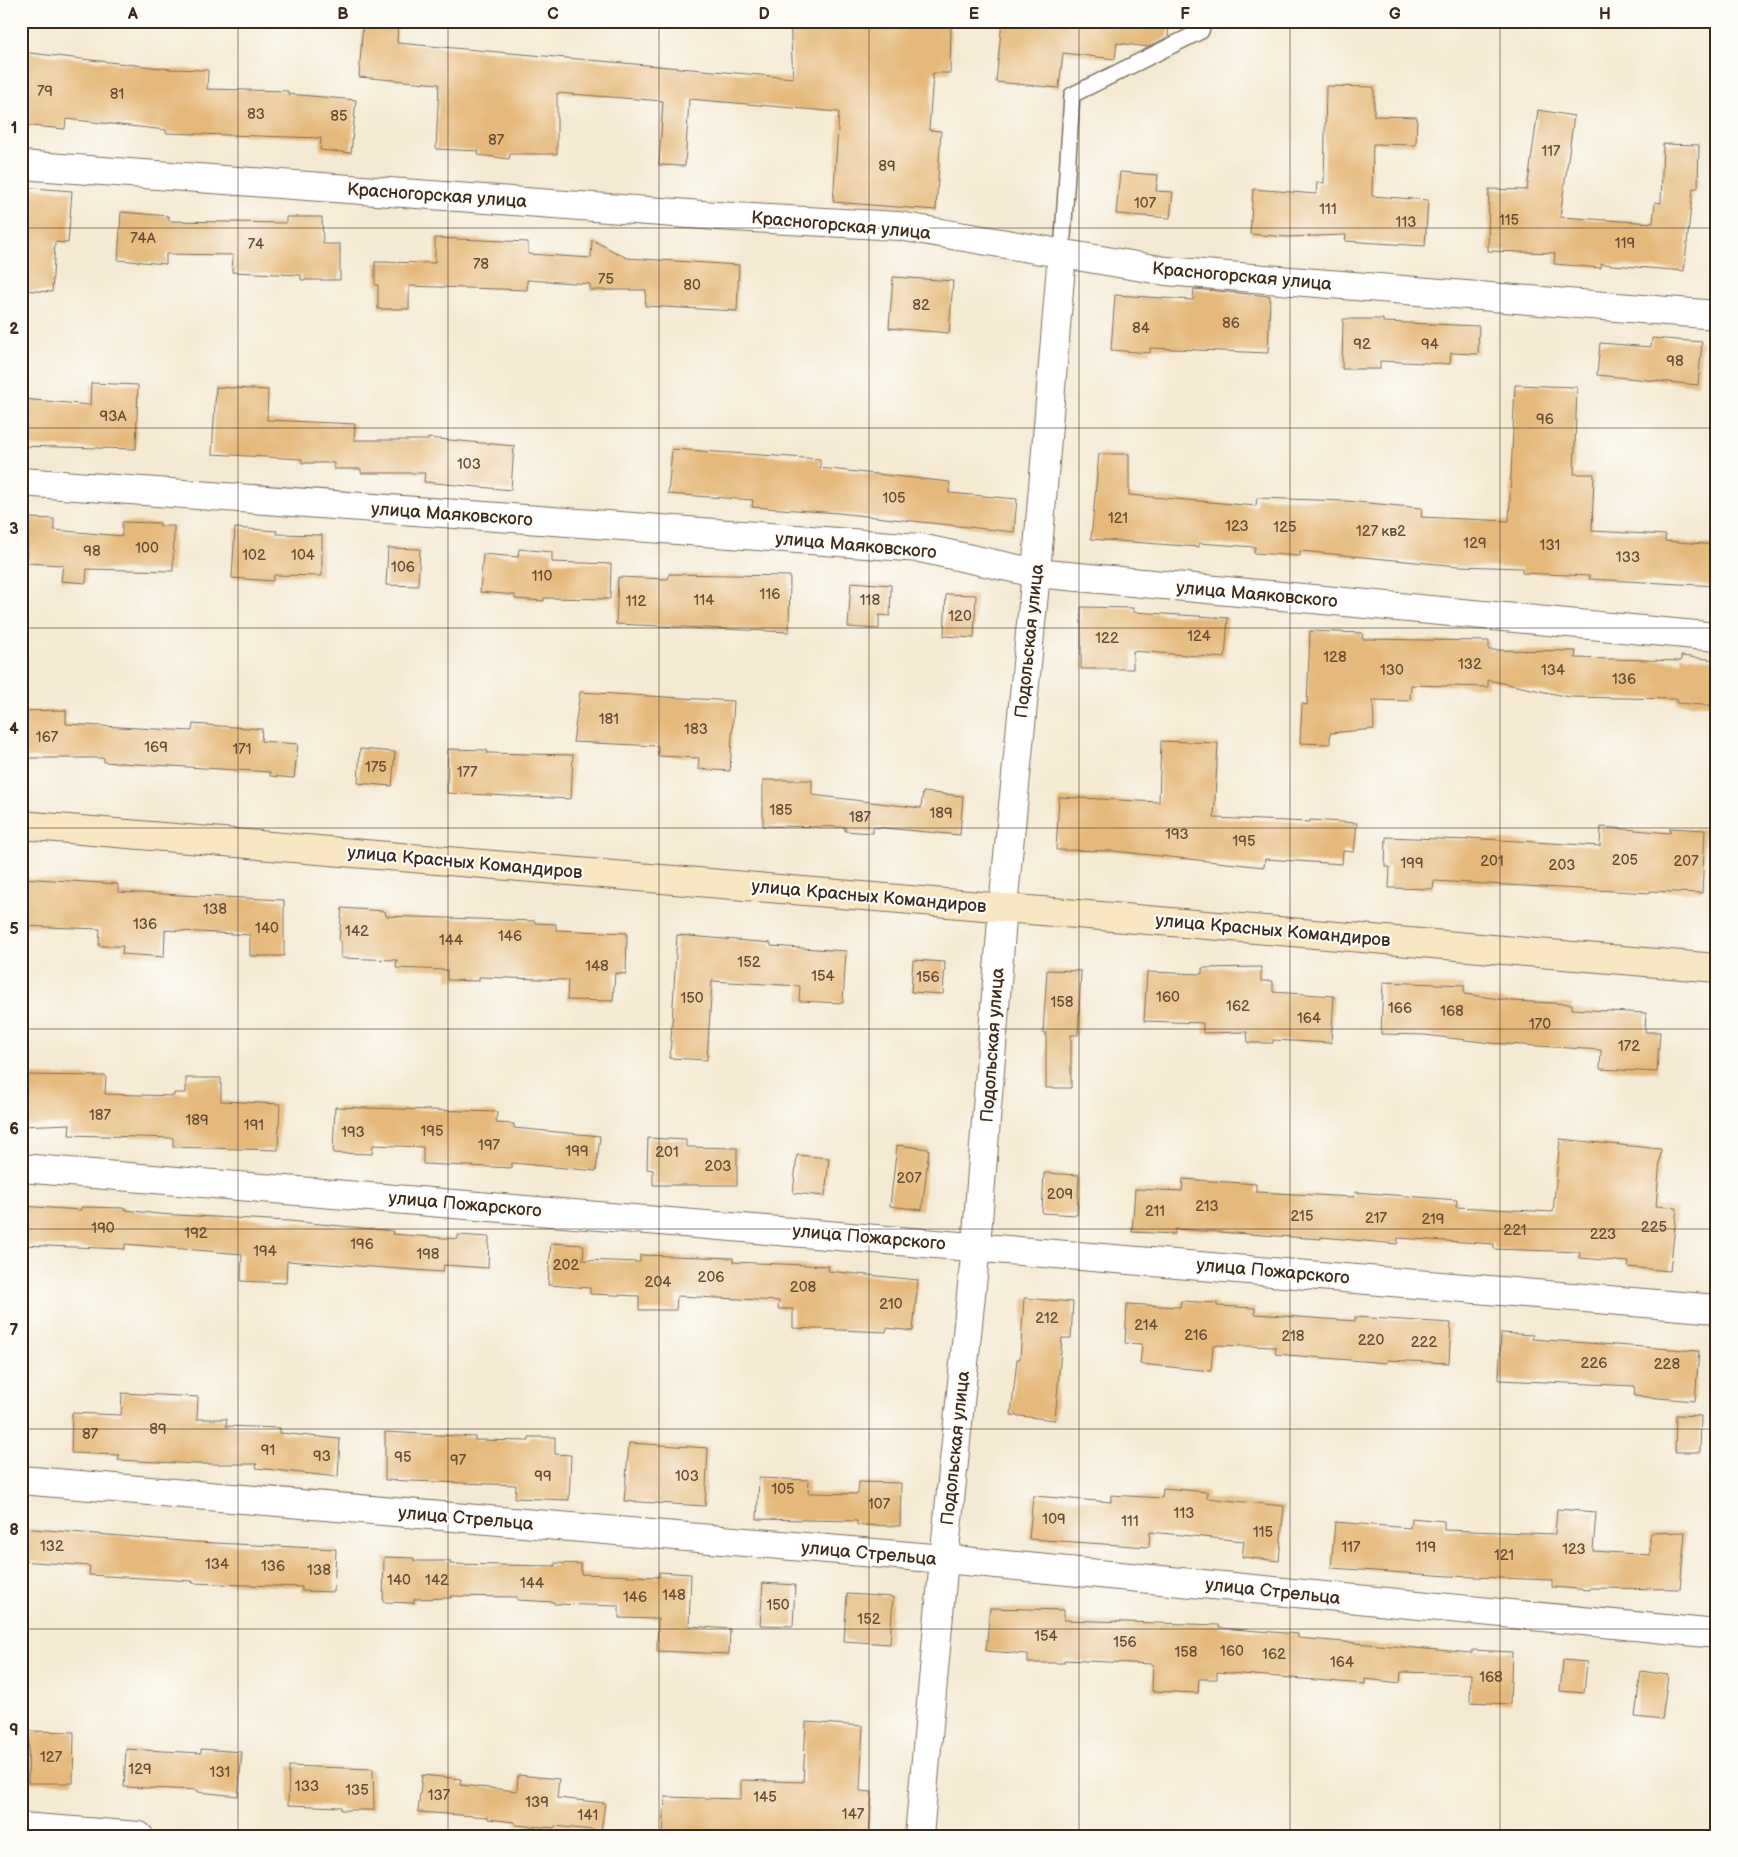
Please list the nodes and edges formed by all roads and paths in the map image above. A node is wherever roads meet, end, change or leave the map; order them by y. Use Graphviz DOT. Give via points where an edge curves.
graph roads {
  1 [pos="1204,21"];
  2 [pos="21,165"];
  3 [pos="1062,253"];
  4 [pos="1717,316"];
  5 [pos="21,482"];
  6 [pos="1036,573"];
  7 [pos="1717,637"];
  8 [pos="21,825"];
  9 [pos="1003,907"];
  10 [pos="1717,968"];
  11 [pos="21,1168"];
  12 [pos="976,1246"];
  13 [pos="1717,1310"];
  14 [pos="21,1480"];
  15 [pos="944,1559"];
  16 [pos="1717,1634"];
  17 [pos="21,1827"];
  18 [pos="139,1836"];
  19 [pos="919,1836"];
  1 -- 3 [label="lane" via="1201,31 1072,95"];
  2 -- 3 [label="street, Красногорская улица" via="899,226"];
  3 -- 4 [label="street, Красногорская улица" via="1166,271"];
  3 -- 6 [label="street, Подольская улица"];
  5 -- 6 [label="street, улица Маяковского" via="920,548"];
  6 -- 7 [label="street, улица Маяковского"];
  6 -- 9 [label="street, Подольская улица"];
  8 -- 9 [label="street, улица Красных Командиров"];
  9 -- 10 [label="street, улица Красных Командиров"];
  9 -- 12 [label="street, Подольская улица"];
  11 -- 12 [label="street, улица Пожарского"];
  12 -- 13 [label="street, улица Пожарского"];
  12 -- 15 [label="street, Подольская улица"];
  14 -- 15 [label="street, улица Стрельца"];
  15 -- 16 [label="street, улица Стрельца"];
  15 -- 19 [label="street, Подольская улица"];
  17 -- 18 [label="street"];
}
